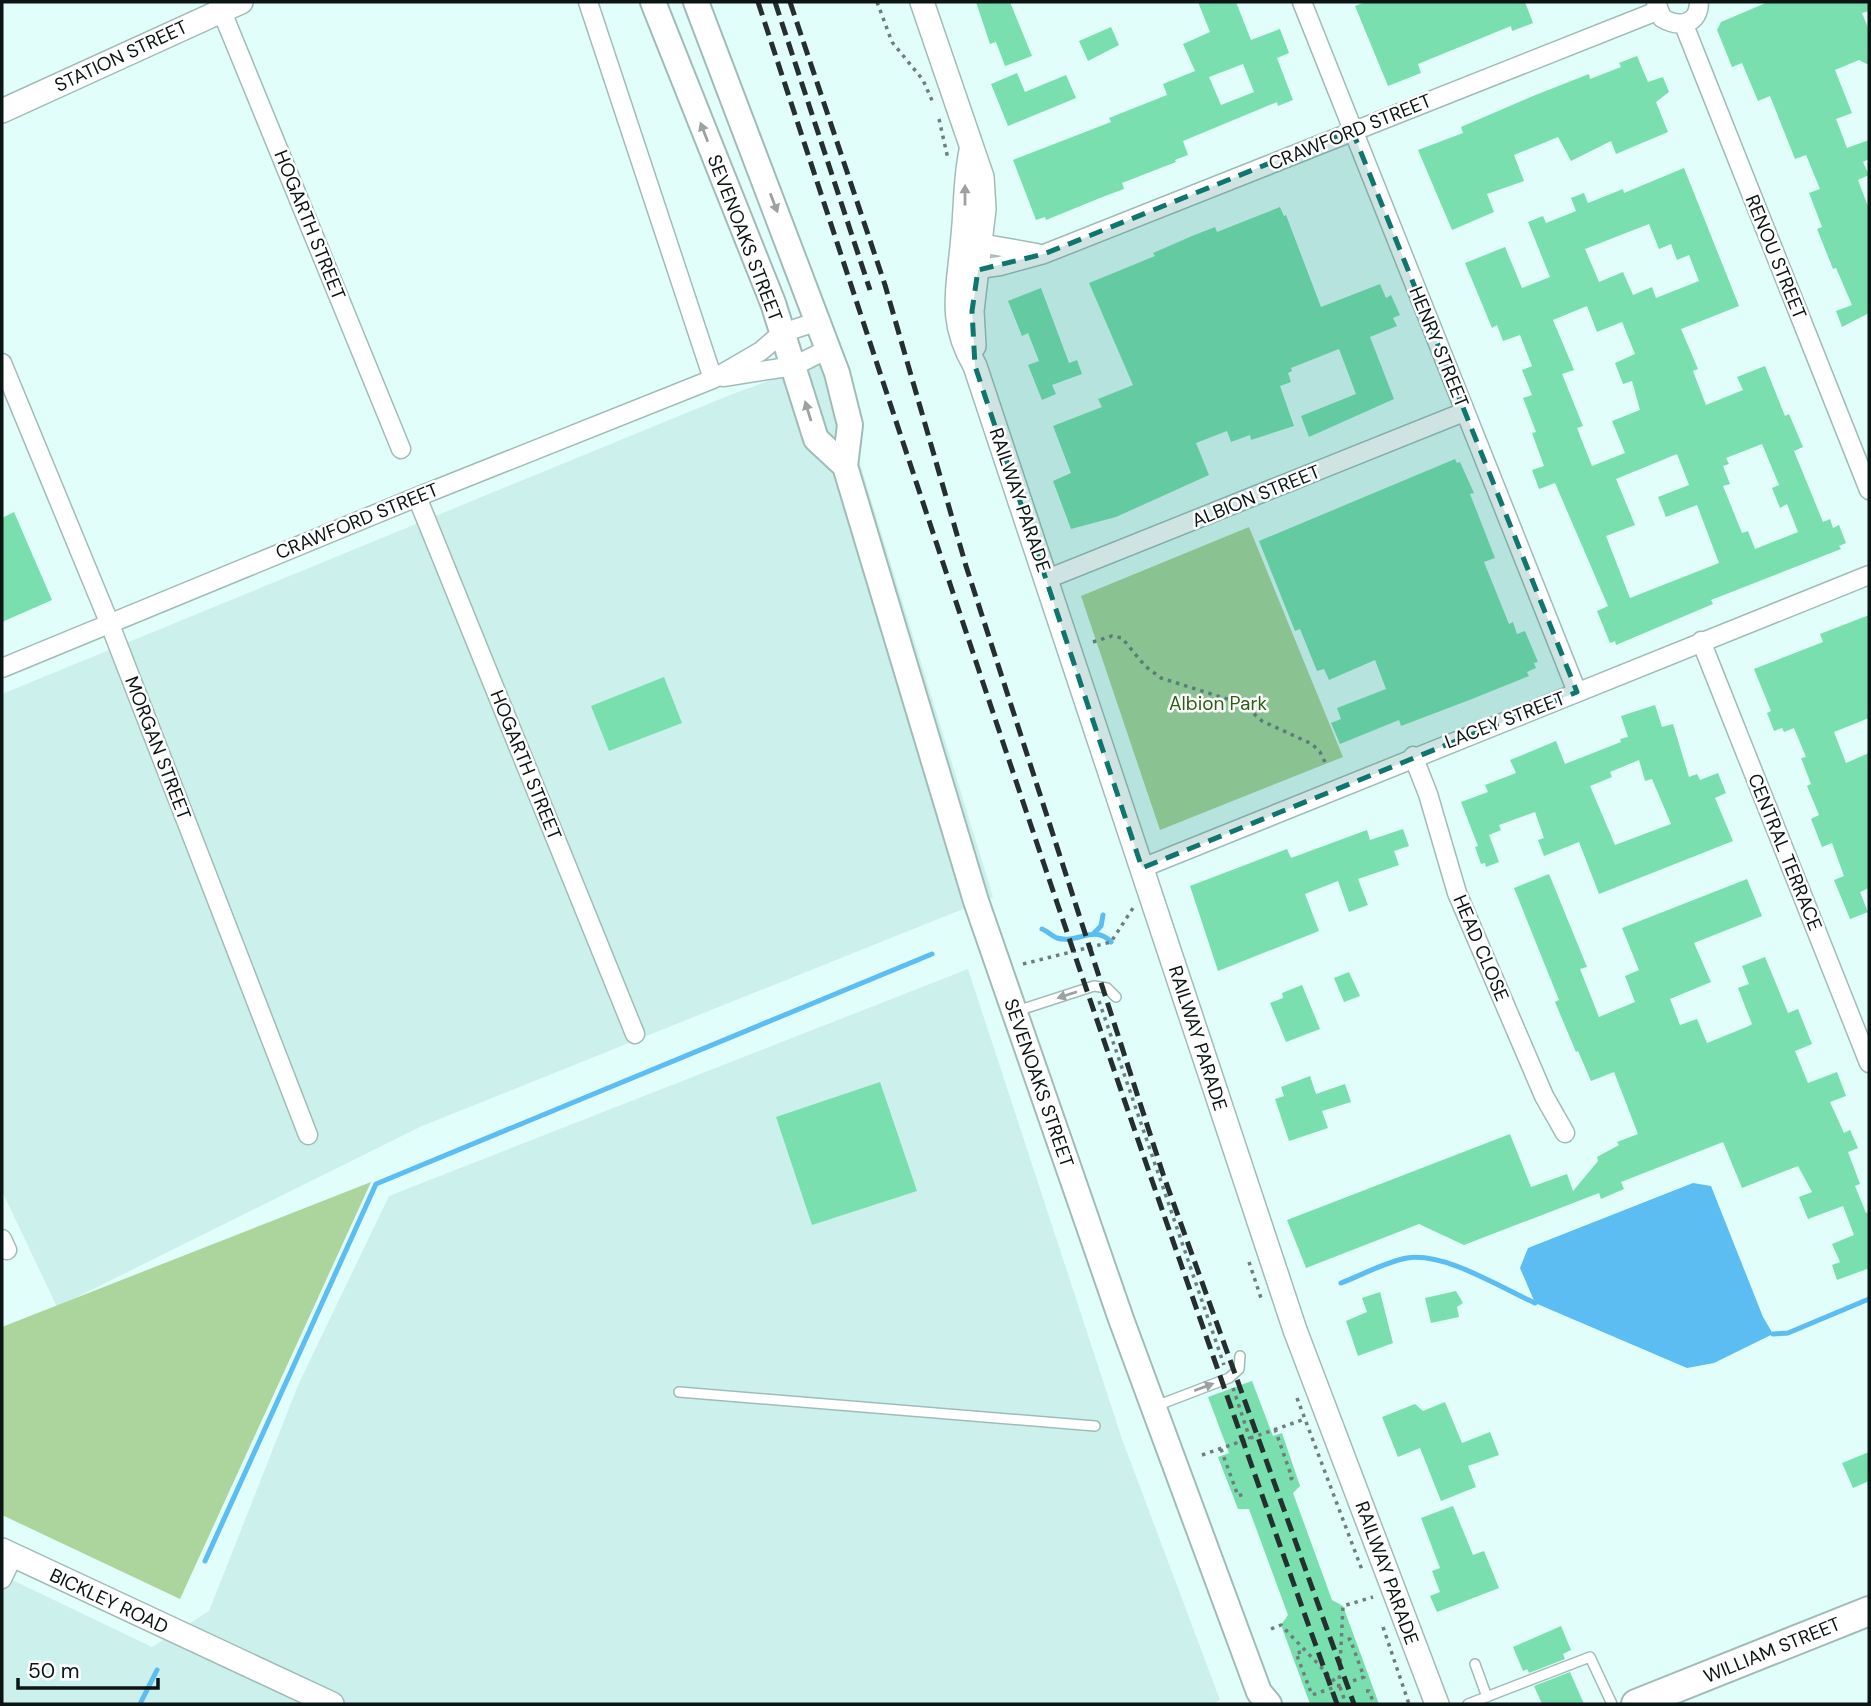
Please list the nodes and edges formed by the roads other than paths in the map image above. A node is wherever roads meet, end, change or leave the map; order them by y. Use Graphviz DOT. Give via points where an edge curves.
graph roads {
  1 [pos="588,2"];
  2 [pos="653,2"];
  3 [pos="696,2"];
  4 [pos="922,2"];
  5 [pos="1302,2"];
  6 [pos="1699,2"];
  7 [pos="227,5"];
  8 [pos="1657,7"];
  9 [pos="1684,25"];
  10 [pos="2,111"];
  11 [pos="1352,130"];
  12 [pos="973,241"];
  13 [pos="1044,254"];
  14 [pos="968,271"];
  15 [pos="819,321"];
  16 [pos="782,333"];
  17 [pos="828,349"];
  18 [pos="2,363"];
  19 [pos="794,366"];
  20 [pos="713,379"];
  21 [pos="1464,412"];
  22 [pos="401,449"];
  23 [pos="845,466"];
  24 [pos="1869,490"];
  25 [pos="416,496"];
  26 [pos="1869,575"];
  27 [pos="1047,579"];
  28 [pos="109,622"];
  29 [pos="1701,641"];
  30 [pos="2,668"];
  31 [pos="1577,692"];
  32 [pos="1413,756"];
  33 [pos="1142,867"];
  34 [pos="1116,997"];
  35 [pos="1016,1012"];
  36 [pos="635,1034"];
  37 [pos="1869,1063"];
  38 [pos="1565,1133"];
  39 [pos="309,1135"];
  40 [pos="1240,1356"];
  41 [pos="679,1392"];
  42 [pos="1154,1406"];
  43 [pos="1095,1426"];
  44 [pos="7,1553"];
  45 [pos="2,1579"];
  46 [pos="1869,1611"];
  47 [pos="1869,1629"];
  48 [pos="1475,1664"];
  49 [pos="1487,1697"];
  50 [pos="1262,1700"];
  51 [pos="332,1704"];
  52 [pos="1437,1704"];
  53 [pos="1468,1704"];
  54 [pos="1612,1704"];
  55 [pos="1636,1704"];
  56 [pos="1681,1704"];
  1 -- 20 [label="street"];
  16 -- 2 [label="main road, SEVENOAKS STREET, one-way"];
  3 -- 15 [label="main road, SEVENOAKS STREET, one-way"];
  4 -- 12 [label="street, RAILWAY PARADE" via="982,177"];
  5 -- 11 [label="street, HENRY STREET"];
  6 -- 9 [label="street" via="1693,20"];
  7 -- 10 [label="street, STATION STREET"];
  7 -- 22 [label="street, HOGARTH STREET"];
  8 -- 9 [label="street" via="1673,25"];
  8 -- 11 [label="street, CRAWFORD STREET"];
  9 -- 24 [label="street, RENOU STREET"];
  11 -- 13 [label="street, CRAWFORD STREET"];
  11 -- 21 [label="street, HENRY STREET"];
  12 -- 13 [label="street"];
  12 -- 14 [label="street, RAILWAY PARADE"];
  13 -- 14 [label="street, CRAWFORD STREET"];
  14 -- 27 [label="street, RAILWAY PARADE" via="975,366"];
  15 -- 16 [label="street, CRAWFORD STREET"];
  15 -- 17 [label="main road, SEVENOAKS STREET"];
  16 -- 19 [label="main road, SEVENOAKS STREET"];
  16 -- 20 [label="street, CRAWFORD STREET"];
  17 -- 19 [label="street, CRAWFORD STREET"];
  17 -- 23 [label="main road, SEVENOAKS STREET" via="850,425"];
  18 -- 28 [label="street, MORGAN STREET"];
  19 -- 20 [label="street, CRAWFORD STREET"];
  23 -- 19 [label="main road, SEVENOAKS STREET, one-way" via="816,439"];
  20 -- 25 [label="street, CRAWFORD STREET"];
  21 -- 27 [label="street, ALBION STREET"];
  21 -- 31 [label="street, HENRY STREET"];
  23 -- 35 [label="main road, SEVENOAKS STREET" via="976,901"];
  25 -- 28 [label="street, CRAWFORD STREET"];
  25 -- 36 [label="street, HOGARTH STREET"];
  26 -- 29 [label="street, LACEY STREET"];
  27 -- 33 [label="street, RAILWAY PARADE"];
  28 -- 30 [label="street, CRAWFORD STREET"];
  28 -- 39 [label="street, MORGAN STREET"];
  29 -- 31 [label="street, LACEY STREET"];
  29 -- 37 [label="street, CENTRAL TERRACE"];
  31 -- 32 [label="street, LACEY STREET"];
  32 -- 33 [label="street, LACEY STREET"];
  32 -- 38 [label="street, HEAD CLOSE" via="1457,893 1544,1096"];
  33 -- 52 [label="street, RAILWAY PARADE" via="1295,1330"];
  34 -- 35 [label="lane, one-way" via="1107,988 1094,986"];
  35 -- 42 [label="main road, SEVENOAKS STREET"];
  42 -- 40 [label="lane, one-way" via="1229,1378 1239,1369"];
  41 -- 43 [label="lane"];
  42 -- 50 [label="main road, SEVENOAKS STREET"];
  44 -- 45 [label="street"];
  44 -- 51 [label="street, BICKLEY ROAD"];
  46 -- 55 [label="main road, WILLIAM STREET"];
  47 -- 56 [label="main road, WILLIAM STREET"];
  48 -- 49 [label="lane"];
  49 -- 53 [label="lane"];
  49 -- 54 [label="lane" via="1590,1657"];
}
